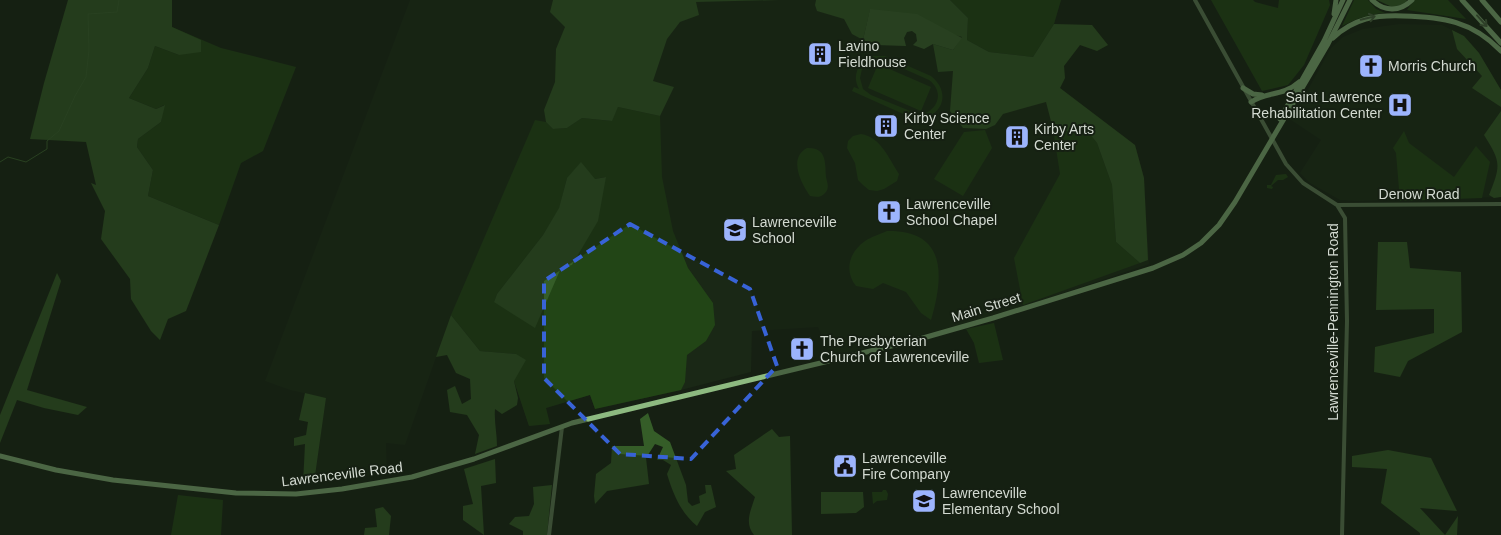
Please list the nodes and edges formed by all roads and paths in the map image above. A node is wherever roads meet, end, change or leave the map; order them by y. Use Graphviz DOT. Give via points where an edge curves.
graph roads {
  1 [pos="1195,0"];
  2 [pos="1336,0"];
  3 [pos="1343,0"];
  4 [pos="1350,0"];
  5 [pos="1372,0"];
  6 [pos="1412,0"];
  7 [pos="1462,0"];
  8 [pos="1482,0"];
  9 [pos="1487,0"];
  10 [pos="1495,15"];
  11 [pos="1501,22"];
  12 [pos="1326,42"];
  13 [pos="1501,43"];
  14 [pos="1501,51"];
  15 [pos="1301,80"];
  16 [pos="1243,88"];
  17 [pos="1262,95"];
  18 [pos="1251,102"];
  19 [pos="1271,140"];
  20 [pos="1501,204"];
  21 [pos="1337,206"];
  22 [pos="562,427"];
  23 [pos="0,456"];
  24 [pos="549,535"];
  25 [pos="1342,535"];
  1 -- 16 [label="street, Lawrenceville-Pennington Road"];
  2 -- 12 [label="highway"];
  3 -- 12 [label="highway"];
  4 -- 12 [label="highway"];
  5 -- 6 [label="highway" via="1380,7 1395,9"];
  7 -- 13 [label="highway, one-way"];
  8 -- 10 [label="highway"];
  9 -- 10 [label="highway"];
  10 -- 11 [label="highway"];
  12 -- 14 [label="highway, one-way" via="1345,27 1367,17 1429,16 1469,27"];
  12 -- 15 [label="highway"];
  12 -- 19 [label="highway"];
  15 -- 17 [label="highway" via="1281,93"];
  15 -- 19 [label="highway"];
  16 -- 17 [label="highway"];
  16 -- 18 [label="street, Lawrenceville-Pennington Road"];
  17 -- 18 [label="highway"];
  18 -- 19 [label="street, Lawrenceville-Pennington Road"];
  19 -- 21 [label="street, Lawrenceville-Pennington Road" via="1295,176"];
  19 -- 22 [label="highway, Main Street" via="1220,225 1196,247 1165,263 916,340"];
  20 -- 21 [label="street, Denow Road"];
  21 -- 25 [label="street, Lawrenceville-Pennington Road" via="1345,223 1347,321"];
  22 -- 23 [label="highway, Lawrenceville Road" via="424,474 296,494 236,494 113,480"];
  22 -- 24 [label="street"];
}
